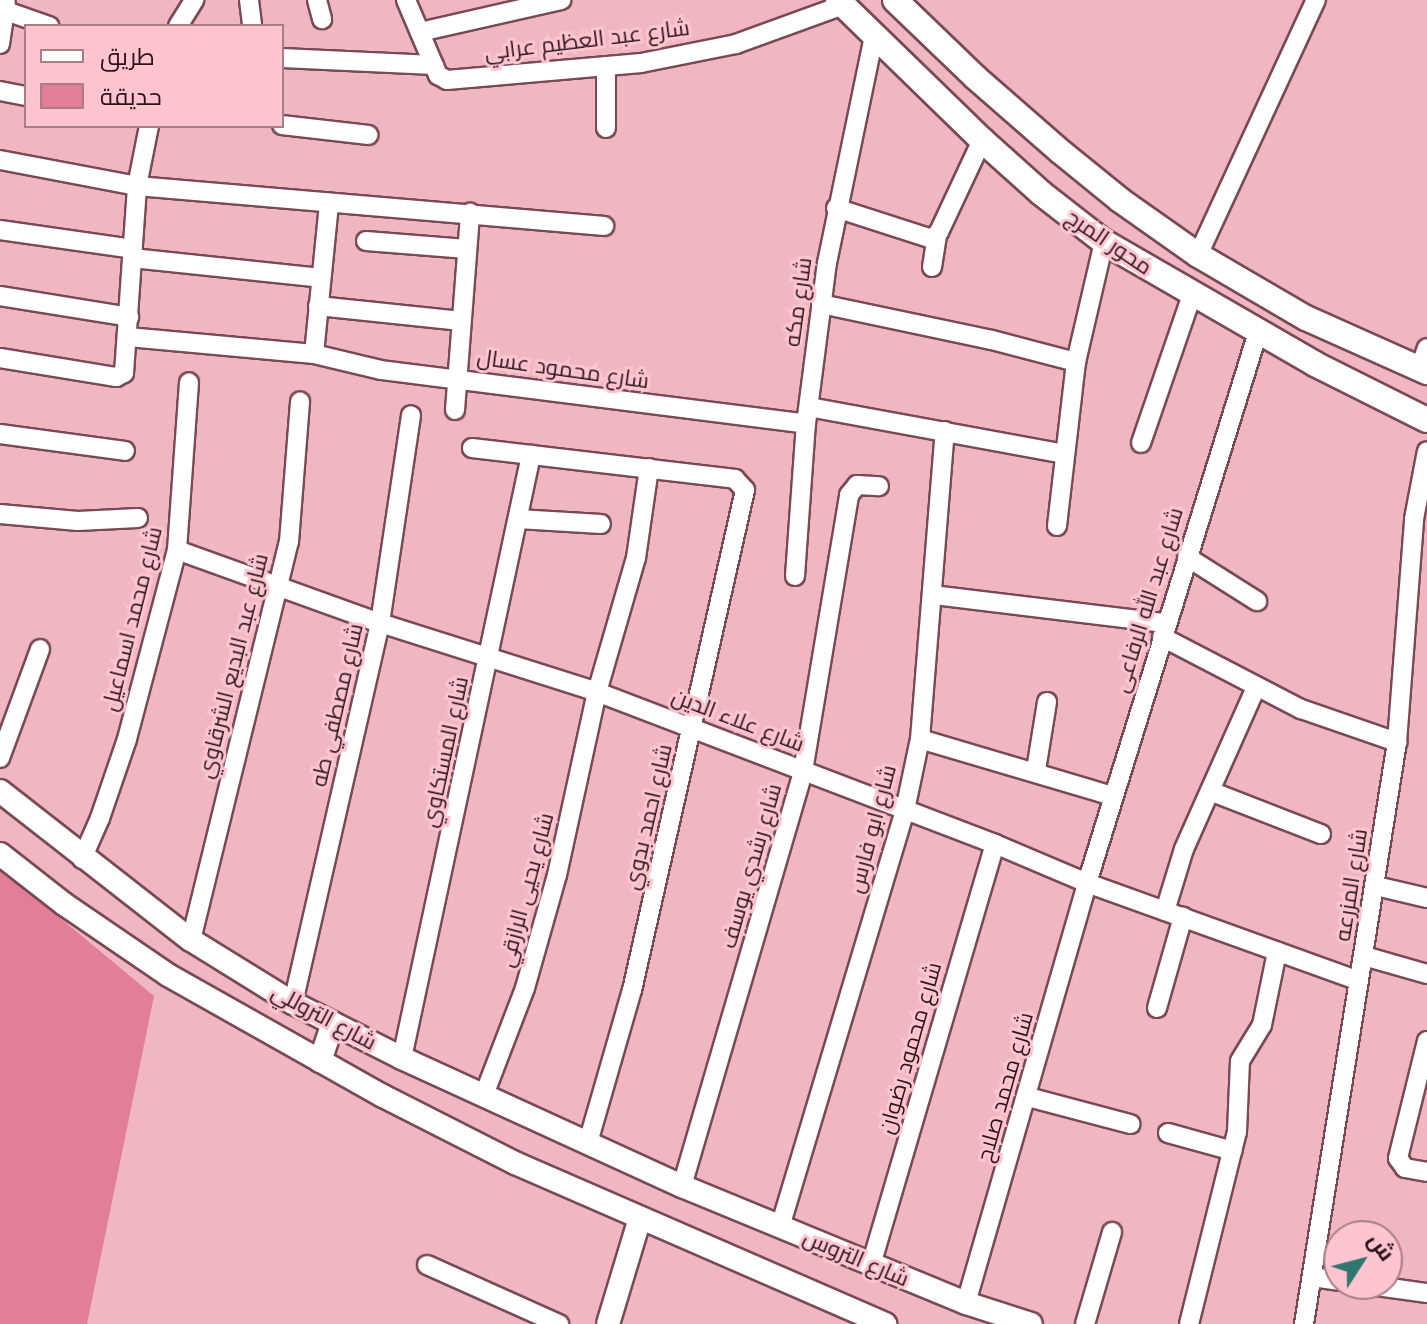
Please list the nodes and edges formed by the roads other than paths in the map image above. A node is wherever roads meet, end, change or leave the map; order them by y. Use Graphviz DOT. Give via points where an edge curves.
graph roads {
  1 [pos="249,0"];
  2 [pos="317,0"];
  3 [pos="406,0"];
  4 [pos="561,0"];
  5 [pos="895,0"];
  6 [pos="1316,0"];
  7 [pos="186,2"];
  8 [pos="840,2"];
  9 [pos="4,10"];
  10 [pos="322,19"];
  11 [pos="43,24"];
  12 [pos="179,24"];
  13 [pos="252,24"];
  14 [pos="420,32"];
  15 [pos="874,37"];
  16 [pos="0,44"];
  17 [pos="284,58"];
  18 [pos="434,65"];
  19 [pos="606,66"];
  20 [pos="0,91"];
  21 [pos="24,96"];
  22 [pos="284,125"];
  23 [pos="149,128"];
  24 [pos="606,128"];
  25 [pos="368,135"];
  26 [pos="982,140"];
  27 [pos="0,160"];
  28 [pos="137,186"];
  29 [pos="329,203"];
  30 [pos="836,208"];
  31 [pos="470,213"];
  32 [pos="604,226"];
  33 [pos="0,230"];
  34 [pos="937,236"];
  35 [pos="366,241"];
  36 [pos="1104,242"];
  37 [pos="467,249"];
  38 [pos="133,254"];
  39 [pos="1198,255"];
  40 [pos="932,267"];
  41 [pos="321,278"];
  42 [pos="1192,295"];
  43 [pos="0,296"];
  44 [pos="821,304"];
  45 [pos="318,306"];
  46 [pos="129,317"];
  47 [pos="461,321"];
  48 [pos="1258,332"];
  49 [pos="128,337"];
  50 [pos="314,354"];
  51 [pos="0,358"];
  52 [pos="1076,362"];
  53 [pos="1425,363"];
  54 [pos="459,379"];
  55 [pos="189,382"];
  56 [pos="300,401"];
  57 [pos="455,410"];
  58 [pos="411,415"];
  59 [pos="808,416"];
  60 [pos="1427,420"];
  61 [pos="945,431"];
  62 [pos="0,434"];
  63 [pos="1141,443"];
  64 [pos="472,448"];
  65 [pos="125,451"];
  66 [pos="1427,451"];
  67 [pos="1065,454"];
  68 [pos="531,455"];
  69 [pos="649,468"];
  70 [pos="879,486"];
  71 [pos="0,514"];
  72 [pos="138,518"];
  73 [pos="518,519"];
  74 [pos="601,524"];
  75 [pos="1057,526"];
  76 [pos="177,550"];
  77 [pos="1187,557"];
  78 [pos="795,576"];
  79 [pos="276,586"];
  80 [pos="933,595"];
  81 [pos="1257,601"];
  82 [pos="380,623"];
  83 [pos="1164,630"];
  84 [pos="40,649"];
  85 [pos="490,658"];
  86 [pos="1256,687"];
  87 [pos="597,692"];
  88 [pos="1047,702"];
  89 [pos="693,727"];
  90 [pos="920,739"];
  91 [pos="1397,742"];
  92 [pos="0,758"];
  93 [pos="1036,770"];
  94 [pos="803,771"];
  95 [pos="0,791"];
  96 [pos="1210,791"];
  97 [pos="1113,796"];
  98 [pos="905,810"];
  99 [pos="1321,834"];
  100 [pos="995,844"];
  101 [pos="0,854"];
  102 [pos="82,859"];
  103 [pos="1087,883"];
  104 [pos="1376,886"];
  105 [pos="1427,898"];
  106 [pos="1165,911"];
  107 [pos="1183,917"];
  108 [pos="191,940"];
  109 [pos="1277,952"];
  110 [pos="1364,956"];
  111 [pos="1427,974"];
  112 [pos="1359,981"];
  113 [pos="293,1003"];
  114 [pos="1157,1008"];
  115 [pos="333,1023"];
  116 [pos="1427,1041"];
  117 [pos="402,1058"];
  118 [pos="320,1061"];
  119 [pos="1422,1084"];
  120 [pos="484,1095"];
  121 [pos="1028,1097"];
  122 [pos="1130,1124"];
  123 [pos="1168,1133"];
  124 [pos="588,1142"];
  125 [pos="1233,1151"];
  126 [pos="1427,1172"];
  127 [pos="682,1186"];
  128 [pos="640,1218"];
  129 [pos="780,1227"];
  130 [pos="1112,1232"];
  131 [pos="427,1265"];
  132 [pos="871,1265"];
  133 [pos="1312,1277"];
  134 [pos="1323,1279"];
  135 [pos="1403,1290"];
  136 [pos="1427,1293"];
  137 [pos="966,1303"];
  138 [pos="559,1324"];
  139 [pos="608,1324"];
  140 [pos="886,1324"];
  141 [pos="1031,1324"];
  142 [pos="1085,1324"];
  143 [pos="1189,1324"];
  144 [pos="1304,1324"];
  1 -- 13 [label="street"];
  2 -- 10 [label="street"];
  3 -- 14 [label="street"];
  4 -- 14 [label="street"];
  5 -- 39 [label="main road, محور المرج" via="1050,143"];
  6 -- 39 [label="street"];
  7 -- 12 [label="street"];
  8 -- 15 [label="main road, محور المرج"];
  8 -- 19 [label="street, شارع عبد العظيم عرابي" via="736,44"];
  9 -- 11 [label="street"];
  9 -- 16 [label="street"];
  14 -- 18 [label="street"];
  15 -- 26 [label="main road, محور المرج"];
  15 -- 30 [label="street, شارع مكه"];
  17 -- 18 [label="street"];
  18 -- 19 [label="street, شارع عبد العظيم عرابي" via="447,80"];
  19 -- 24 [label="street"];
  20 -- 21 [label="street"];
  22 -- 25 [label="street"];
  23 -- 28 [label="street"];
  26 -- 34 [label="street"];
  26 -- 36 [label="main road, محور المرج"];
  27 -- 28 [label="street"];
  28 -- 29 [label="street"];
  28 -- 38 [label="street"];
  29 -- 31 [label="street"];
  29 -- 41 [label="street"];
  30 -- 34 [label="street" via="926,239"];
  30 -- 44 [label="street, شارع مكه"];
  31 -- 32 [label="street"];
  31 -- 37 [label="street"];
  33 -- 38 [label="street"];
  34 -- 40 [label="street"];
  35 -- 37 [label="street"];
  36 -- 42 [label="main road, محور المرج"];
  36 -- 52 [label="street"];
  37 -- 47 [label="street"];
  38 -- 41 [label="street"];
  38 -- 46 [label="street"];
  39 -- 53 [label="main road, محور المرج" via="1306,318"];
  41 -- 45 [label="street"];
  42 -- 48 [label="main road, محور المرج"];
  42 -- 63 [label="street"];
  43 -- 46 [label="street"];
  44 -- 52 [label="street"];
  44 -- 59 [label="street, شارع مكه"];
  45 -- 47 [label="street"];
  45 -- 50 [label="street"];
  46 -- 49 [label="street"];
  47 -- 54 [label="street"];
  48 -- 60 [label="main road, محور المرج"];
  48 -- 77 [label="street, شارع عبد الله الرفاعى"];
  49 -- 50 [label="street, شارع محمود عسال"];
  49 -- 51 [label="street" via="122,376 116,377"];
  50 -- 54 [label="street, شارع محمود عسال" via="357,366"];
  52 -- 67 [label="street"];
  54 -- 57 [label="street"];
  54 -- 59 [label="street, شارع محمود عسال"];
  55 -- 76 [label="street, شارع محمد اسماعيل"];
  56 -- 79 [label="street, شارع عبد البديع الشرقاوي" via="292,528"];
  58 -- 82 [label="street, شارع مصطفي طه"];
  59 -- 61 [label="street, شارع محمود عسال"];
  59 -- 78 [label="street, شارع مكه"];
  61 -- 67 [label="street, شارع محمود عسال"];
  61 -- 80 [label="street, شارع ابو فارس"];
  62 -- 65 [label="street"];
  64 -- 68 [label="street"];
  66 -- 91 [label="street, شارع المزرعه" via="1414,519"];
  67 -- 75 [label="street"];
  68 -- 69 [label="street"];
  68 -- 73 [label="street, شارع المستكاوي"];
  69 -- 87 [label="street, شارع يحيى الرازقي" via="636,558"];
  69 -- 89 [label="street, شارع احمد بدوي" via="735,479 744,485"];
  70 -- 94 [label="street, شارع رشدي يوسف" via="857,485 849,495"];
  71 -- 72 [label="street" via="78,521"];
  73 -- 74 [label="street"];
  73 -- 85 [label="street, شارع المستكاوي"];
  76 -- 79 [label="street, شارع علاء الدين"];
  76 -- 102 [label="street, شارع محمد اسماعيل" via="127,739"];
  77 -- 81 [label="street"];
  77 -- 83 [label="street, شارع عبد الله الرفاعى"];
  79 -- 82 [label="street, شارع علاء الدين"];
  79 -- 108 [label="street, شارع عبد البديع الشرقاوي"];
  80 -- 83 [label="street"];
  80 -- 90 [label="street, شارع ابو فارس"];
  82 -- 85 [label="street, شارع علاء الدين"];
  82 -- 113 [label="street, شارع مصطفي طه"];
  83 -- 86 [label="street"];
  83 -- 97 [label="street, شارع عبد الله الرفاعى"];
  84 -- 92 [label="street"];
  85 -- 87 [label="street, شارع علاء الدين"];
  85 -- 117 [label="street, شارع المستكاوي"];
  86 -- 91 [label="street" via="1348,728"];
  86 -- 96 [label="street"];
  87 -- 89 [label="street, شارع علاء الدين"];
  87 -- 120 [label="street, شارع يحيى الرازقي" via="542,932"];
  88 -- 93 [label="street"];
  89 -- 94 [label="street, شارع علاء الدين"];
  89 -- 124 [label="street, شارع احمد بدوي" via="632,990"];
  90 -- 93 [label="street"];
  90 -- 98 [label="street, شارع ابو فارس"];
  91 -- 104 [label="street, شارع المزرعه"];
  93 -- 97 [label="street"];
  94 -- 98 [label="street, شارع علاء الدين"];
  94 -- 127 [label="street, شارع رشدي يوسف"];
  95 -- 102 [label="street, شارع التروللي"];
  96 -- 99 [label="street"];
  96 -- 106 [label="street"];
  97 -- 103 [label="street, شارع عبد الله الرفاعى"];
  98 -- 100 [label="street, شارع علاء الدين"];
  98 -- 129 [label="street, شارع ابو فارس"];
  100 -- 103 [label="street, شارع علاء الدين"];
  100 -- 132 [label="street, شارع محمود رضوان"];
  101 -- 118 [label="street, شارع التروللي" via="155,967"];
  102 -- 108 [label="street, شارع التروللي"];
  103 -- 106 [label="street, شارع علاء الدين"];
  103 -- 121 [label="street, شارع محمد صلاح"];
  104 -- 105 [label="street"];
  104 -- 110 [label="street, شارع المزرعه"];
  106 -- 107 [label="street, شارع علاء الدين"];
  107 -- 109 [label="street, شارع علاء الدين"];
  107 -- 114 [label="street"];
  108 -- 113 [label="street, شارع التروللي"];
  109 -- 112 [label="street, شارع علاء الدين"];
  109 -- 125 [label="street" via="1262,1025 1240,1061"];
  110 -- 111 [label="street"];
  110 -- 112 [label="street, شارع المزرعه"];
  112 -- 133 [label="street, شارع المزرعه"];
  113 -- 115 [label="street, شارع التروللي"];
  115 -- 117 [label="street, شارع التروللي"];
  115 -- 118 [label="street"];
  116 -- 119 [label="street"];
  117 -- 120 [label="street, شارع التروللي"];
  118 -- 128 [label="street, شارع التروللي" via="515,1163"];
  119 -- 126 [label="street" via="1398,1158 1405,1168"];
  120 -- 124 [label="street, شارع التروللي"];
  121 -- 122 [label="street"];
  121 -- 137 [label="street, شارع محمد صلاح"];
  123 -- 125 [label="street"];
  124 -- 127 [label="street, شارع التروللي"];
  125 -- 143 [label="street"];
  127 -- 129 [label="street, شارع التروس"];
  128 -- 139 [label="street"];
  128 -- 140 [label="street"];
  129 -- 132 [label="street, شارع التروس"];
  130 -- 142 [label="street"];
  131 -- 138 [label="street"];
  132 -- 137 [label="street, شارع التروس"];
  133 -- 134 [label="street"];
  133 -- 144 [label="street, شارع المزرعه"];
  135 -- 136 [label="street"];
  137 -- 141 [label="street, شارع التروس"];
}
